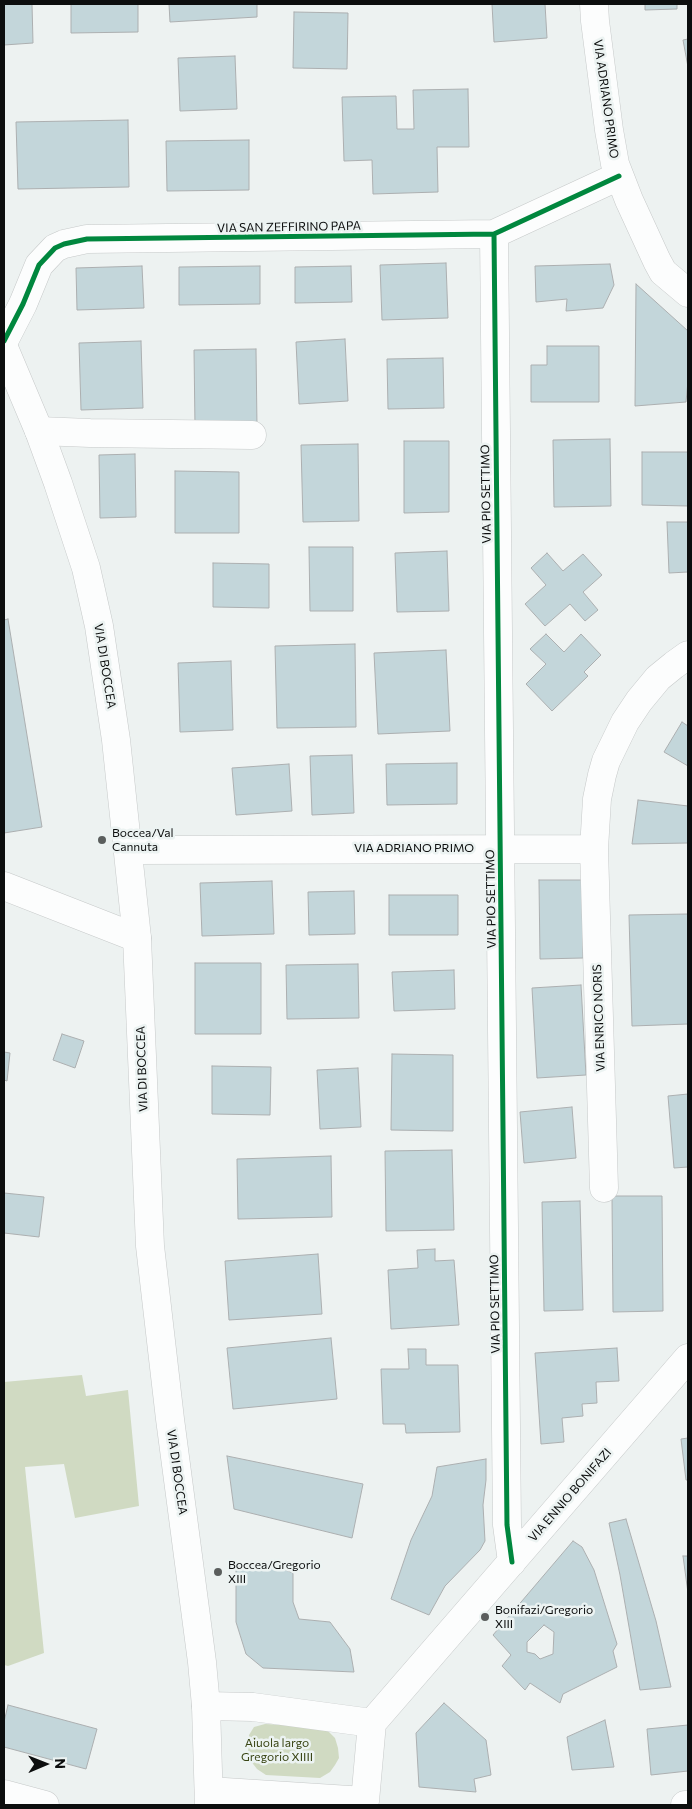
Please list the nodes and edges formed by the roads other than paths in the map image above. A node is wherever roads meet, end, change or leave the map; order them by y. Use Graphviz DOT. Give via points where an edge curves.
graph roads {
  1 [pos="594,4"];
  2 [pos="619,176"];
  3 [pos="494,234"];
  4 [pos="688,293"];
  5 [pos="4,341"];
  6 [pos="4,348"];
  7 [pos="39,431"];
  8 [pos="252,434"];
  9 [pos="688,655"];
  10 [pos="500,848"];
  11 [pos="594,848"];
  12 [pos="129,850"];
  13 [pos="4,886"];
  14 [pos="137,938"];
  15 [pos="604,1188"];
  16 [pos="688,1358"];
  17 [pos="512,1562"];
  18 [pos="206,1706"];
  19 [pos="372,1723"];
  20 [pos="4,1794"];
  21 [pos="209,1798"];
  22 [pos="370,1803"];
  23 [pos="45,1805"];
  1 -- 2 [label="street, VIA ADRIANO PRIMO" via="612,152"];
  2 -- 3 [label="street, VIA SAN ZEFFIRINO PAPA"];
  2 -- 4 [label="street, VIA ADRIANO PRIMO" via="663,272"];
  3 -- 5 [label="street, VIA SAN ZEFFIRINO PAPA" via="76,241 55,248 39,265"];
  3 -- 10 [label="street, VIA PIO SETTIMO"];
  6 -- 7 [label="street, VIA DI BOCCEA"];
  7 -- 8 [label="street"];
  7 -- 12 [label="street, VIA DI BOCCEA" via="92,592 116,740"];
  9 -- 11 [label="street" via="658,678 638,701 609,754 596,800"];
  10 -- 11 [label="street, VIA ADRIANO PRIMO"];
  10 -- 12 [label="street, VIA ADRIANO PRIMO"];
  10 -- 17 [label="street, VIA PIO SETTIMO" via="506,1525"];
  11 -- 15 [label="street, VIA ENRICO NORIS"];
  12 -- 14 [label="street, VIA DI BOCCEA"];
  13 -- 14 [label="street"];
  14 -- 18 [label="street, VIA DI BOCCEA" via="150,1246"];
  16 -- 17 [label="street, VIA ENNIO BONIFAZI"];
  17 -- 19 [label="street, VIA ENNIO BONIFAZI"];
  18 -- 19 [label="street" via="253,1707"];
  18 -- 21 [label="street, VIA DI BOCCEA"];
  19 -- 22 [label="street"];
  20 -- 23 [label="street"];
  21 -- 22 [label="street"];
}
